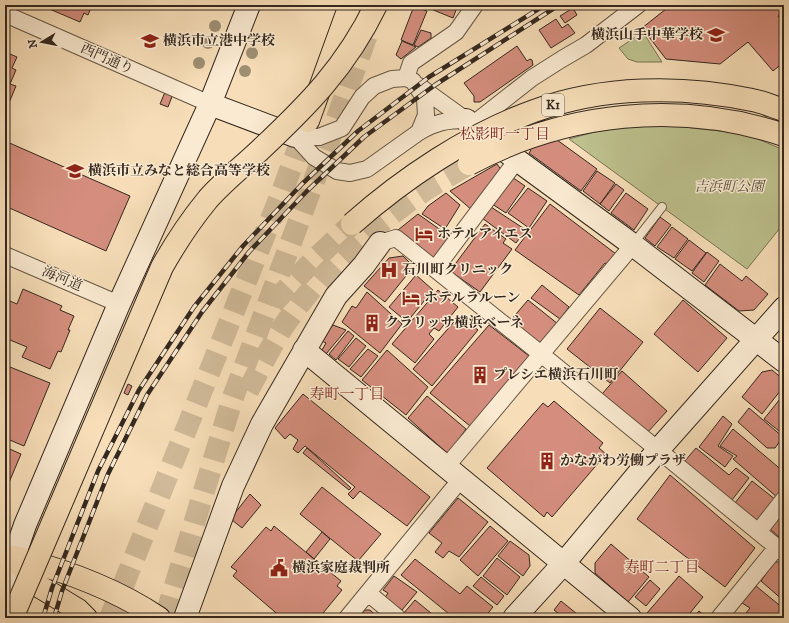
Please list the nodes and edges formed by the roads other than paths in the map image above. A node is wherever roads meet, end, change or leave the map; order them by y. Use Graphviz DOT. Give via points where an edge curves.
graph roads {
  1 [pos="249,5"];
  2 [pos="350,5"];
  3 [pos="376,5"];
  4 [pos="475,5"];
  5 [pos="638,5"];
  6 [pos="5,14"];
  7 [pos="410,80"];
  8 [pos="210,104"];
  9 [pos="784,110"];
  10 [pos="469,122"];
  11 [pos="302,129"];
  12 [pos="419,132"];
  13 [pos="326,134"];
  14 [pos="784,134"];
  15 [pos="517,160"];
  16 [pos="469,164"];
  17 [pos="327,165"];
  18 [pos="662,207"];
  19 [pos="352,224"];
  20 [pos="380,244"];
  21 [pos="633,245"];
  22 [pos="5,255"];
  23 [pos="435,269"];
  24 [pos="119,304"];
  25 [pos="784,308"];
  26 [pos="756,339"];
  27 [pos="304,350"];
  28 [pos="541,354"];
  29 [pos="784,361"];
  30 [pos="658,450"];
  31 [pos="454,473"];
  32 [pos="784,499"];
  33 [pos="758,532"];
  34 [pos="781,550"];
  35 [pos="10,555"];
  36 [pos="564,563"];
  37 [pos="5,583"];
  38 [pos="368,593"];
  39 [pos="12,618"];
  40 [pos="86,618"];
  41 [pos="159,618"];
  42 [pos="185,618"];
  43 [pos="347,618"];
  44 [pos="398,618"];
  45 [pos="514,618"];
  46 [pos="630,618"];
  47 [pos="719,618"];
  1 -- 8 [label="street"];
  2 -- 11 [label="main road, bridge"];
  3 -- 39 [label="main road, bridge" via="356,42 329,80 293,119 209,198 185,228 162,266"];
  4 -- 7 [label="street" via="456,32 411,63"];
  5 -- 10 [label="street" via="586,46 532,78"];
  6 -- 8 [label="street, 西門通り"];
  7 -- 10 [label="street"];
  7 -- 12 [label="street" via="425,99 426,115"];
  7 -- 13 [label="street" via="392,79 374,86 362,97 342,128"];
  8 -- 11 [label="street"];
  8 -- 24 [label="street"];
  9 -- 19 [label="main road, K1, bridge" via="753,100 701,92 650,90 574,99 502,123 459,147 392,190"];
  10 -- 12 [label="street" via="442,121"];
  10 -- 15 [label="street"];
  11 -- 13 [label="street" via="319,137"];
  11 -- 17 [label="street" via="314,157"];
  12 -- 17 [label="street" via="367,169 350,174"];
  13 -- 17 [label="street" via="322,153"];
  14 -- 16 [label="main road, K1, bridge" via="709,117 656,114 610,118 566,126 524,139"];
  15 -- 21 [label="street"];
  15 -- 23 [label="street"];
  18 -- 21 [label="lane"];
  20 -- 23 [label="street" via="396,238"];
  20 -- 27 [label="street" via="336,296"];
  21 -- 26 [label="street"];
  21 -- 28 [label="street"];
  22 -- 24 [label="street, 海河道"];
  23 -- 28 [label="street"];
  24 -- 35 [label="street" via="25,526"];
  25 -- 26 [label="street"];
  26 -- 29 [label="street"];
  26 -- 30 [label="street"];
  27 -- 31 [label="street"];
  27 -- 42 [label="street" via="262,424 233,486"];
  28 -- 30 [label="street"];
  28 -- 31 [label="street"];
  30 -- 33 [label="street"];
  30 -- 36 [label="street"];
  31 -- 36 [label="street"];
  31 -- 38 [label="street"];
  32 -- 33 [label="street"];
  33 -- 34 [label="street"];
  34 -- 47 [label="street"];
  35 -- 37 [label="street"];
  35 -- 40 [label="main road" via="37,585 78,610"];
  35 -- 41 [label="main road" via="105,588"];
  36 -- 45 [label="street"];
  36 -- 46 [label="street"];
  38 -- 43 [label="street"];
  38 -- 44 [label="street"];
}
